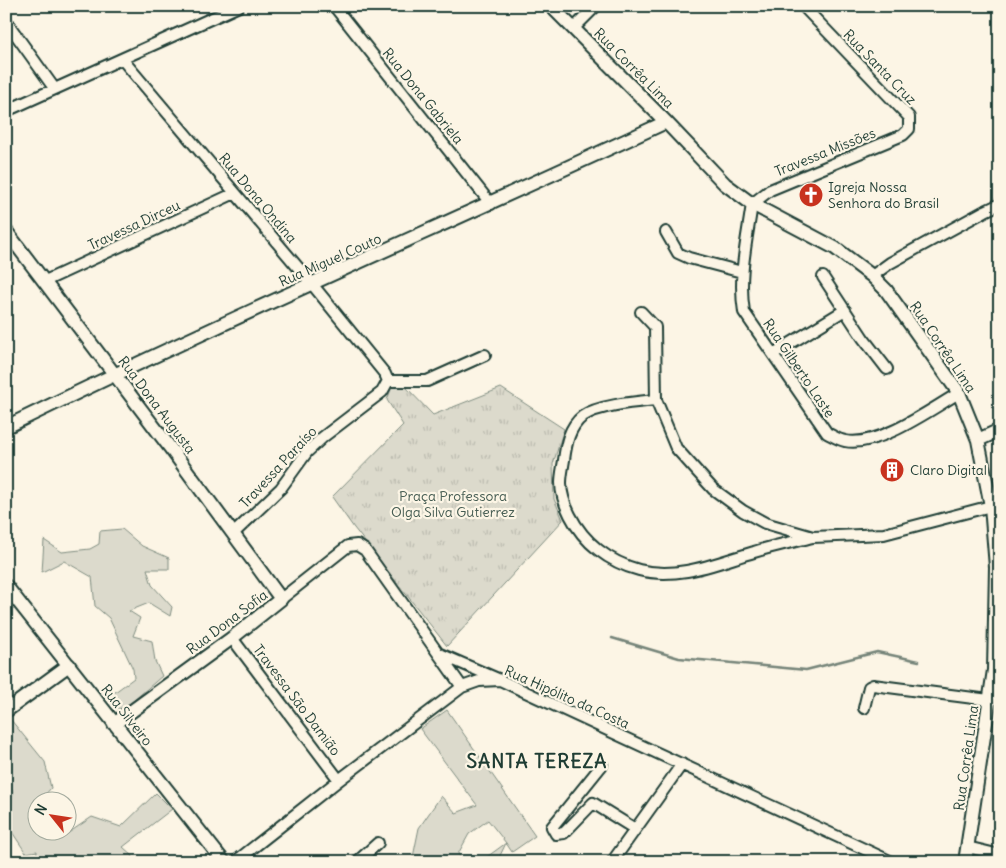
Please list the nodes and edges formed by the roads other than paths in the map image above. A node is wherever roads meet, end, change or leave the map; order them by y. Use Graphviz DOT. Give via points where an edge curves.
graph roads {
  1 [pos="239,6"];
  2 [pos="334,6"];
  3 [pos="550,6"];
  4 [pos="596,6"];
  5 [pos="802,6"];
  6 [pos="6,21"];
  7 [pos="573,28"];
  8 [pos="122,59"];
  9 [pos="54,88"];
  10 [pos="6,111"];
  11 [pos="666,122"];
  12 [pos="909,129"];
  13 [pos="235,193"];
  14 [pos="491,204"];
  15 [pos="752,204"];
  16 [pos="1000,204"];
  17 [pos="6,231"];
  18 [pos="666,232"];
  19 [pos="742,272"];
  20 [pos="872,276"];
  21 [pos="823,277"];
  22 [pos="45,281"];
  23 [pos="312,284"];
  24 [pos="845,310"];
  25 [pos="641,312"];
  26 [pos="774,354"];
  27 [pos="485,355"];
  28 [pos="887,369"];
  29 [pos="114,373"];
  30 [pos="388,381"];
  31 [pos="959,393"];
  32 [pos="656,400"];
  33 [pos="6,427"];
  34 [pos="1000,430"];
  35 [pos="978,440"];
  36 [pos="991,506"];
  37 [pos="234,533"];
  38 [pos="813,537"];
  39 [pos="998,567"];
  40 [pos="6,586"];
  41 [pos="281,599"];
  42 [pos="232,638"];
  43 [pos="439,654"];
  44 [pos="69,665"];
  45 [pos="500,680"];
  46 [pos="462,688"];
  47 [pos="989,700"];
  48 [pos="864,708"];
  49 [pos="6,712"];
  50 [pos="114,724"];
  51 [pos="682,764"];
  52 [pos="602,765"];
  53 [pos="339,780"];
  54 [pos="635,829"];
  55 [pos="378,843"];
  56 [pos="968,847"];
  57 [pos="1000,854"];
  58 [pos="224,862"];
  59 [pos="235,862"];
  60 [pos="357,862"];
  61 [pos="612,862"];
  62 [pos="892,862"];
  63 [pos="965,862"];
  1 -- 8 [label="street"];
  2 -- 14 [label="street, Rua Dona Gabriela"];
  3 -- 7 [label="street, Rua Corrêa Lima"];
  4 -- 7 [label="street"];
  5 -- 12 [label="street, Rua Santa Cruz" via="909,117"];
  6 -- 9 [label="street"];
  7 -- 11 [label="street, Rua Corrêa Lima"];
  8 -- 9 [label="street"];
  8 -- 13 [label="street, Rua Dona Ondina"];
  9 -- 10 [label="street"];
  11 -- 14 [label="street, Rua Miguel Couto"];
  11 -- 15 [label="street, Rua Corrêa Lima" via="725,184"];
  12 -- 15 [label="street, Travessa Missões" via="904,135 770,190"];
  13 -- 22 [label="street, Travessa Dirceu"];
  13 -- 23 [label="street, Rua Dona Ondina"];
  14 -- 23 [label="street, Rua Miguel Couto"];
  15 -- 19 [label="street, Rua Gilberto Laste"];
  15 -- 20 [label="street, Rua Corrêa Lima" via="835,248"];
  16 -- 20 [label="street"];
  17 -- 22 [label="street, Rua Dona Augusta"];
  18 -- 19 [label="street" via="678,253"];
  19 -- 26 [label="street, Rua Gilberto Laste" via="744,312"];
  20 -- 31 [label="street, Rua Corrêa Lima" via="886,290"];
  21 -- 24 [label="street"];
  22 -- 29 [label="street, Rua Dona Augusta"];
  23 -- 29 [label="street, Rua Miguel Couto"];
  23 -- 30 [label="street, Rua Dona Ondina"];
  24 -- 26 [label="street"];
  24 -- 28 [label="street"];
  25 -- 32 [label="street" via="656,327"];
  26 -- 31 [label="street, Rua Gilberto Laste" via="827,434 845,441 863,442 882,437"];
  27 -- 30 [label="street" via="428,381"];
  29 -- 33 [label="street, Rua Miguel Couto"];
  29 -- 37 [label="street, Rua Dona Augusta"];
  30 -- 37 [label="street, Travessa Paraíso" via="382,392 307,452 281,488"];
  31 -- 35 [label="street, Rua Corrêa Lima"];
  32 -- 38 [label="street" via="676,448 713,489 765,523"];
  32 -- 38 [label="street" via="602,408 583,416 570,431 561,484 564,503 585,539 618,562 640,570 686,572"];
  34 -- 35 [label="street"];
  35 -- 36 [label="street, Rua Corrêa Lima"];
  36 -- 38 [label="street" via="884,534"];
  36 -- 39 [label="street, Rua Corrêa Lima"];
  37 -- 41 [label="street, Rua Dona Augusta"];
  39 -- 47 [label="street, Rua Corrêa Lima" via="994,670"];
  40 -- 44 [label="street, Rua Silveiro"];
  41 -- 42 [label="street, Rua Dona Sofia"];
  41 -- 43 [label="street, Rua Dona Sofia" via="348,546 357,545 365,550"];
  42 -- 50 [label="street, Rua Dona Sofia"];
  42 -- 53 [label="street, Travessa São Damião"];
  43 -- 45 [label="street"];
  43 -- 46 [label="street"];
  44 -- 49 [label="street"];
  44 -- 50 [label="street, Rua Silveiro"];
  45 -- 46 [label="street, Rua Hipólito da Costa" via="479,681"];
  45 -- 51 [label="street, Rua Hipólito da Costa"];
  46 -- 53 [label="street, Rua Hipólito da Costa"];
  47 -- 48 [label="street" via="873,685 869,687"];
  47 -- 56 [label="street, Rua Corrêa Lima"];
  50 -- 58 [label="street, Rua Silveiro"];
  51 -- 54 [label="street"];
  51 -- 62 [label="street, Rua Hipólito da Costa"];
  52 -- 54 [label="street" via="552,827 556,834 564,833 593,803"];
  53 -- 59 [label="street, Rua Hipólito da Costa"];
  54 -- 61 [label="street"];
  55 -- 60 [label="street"];
  56 -- 57 [label="street"];
  56 -- 63 [label="street, Rua Corrêa Lima"];
}
